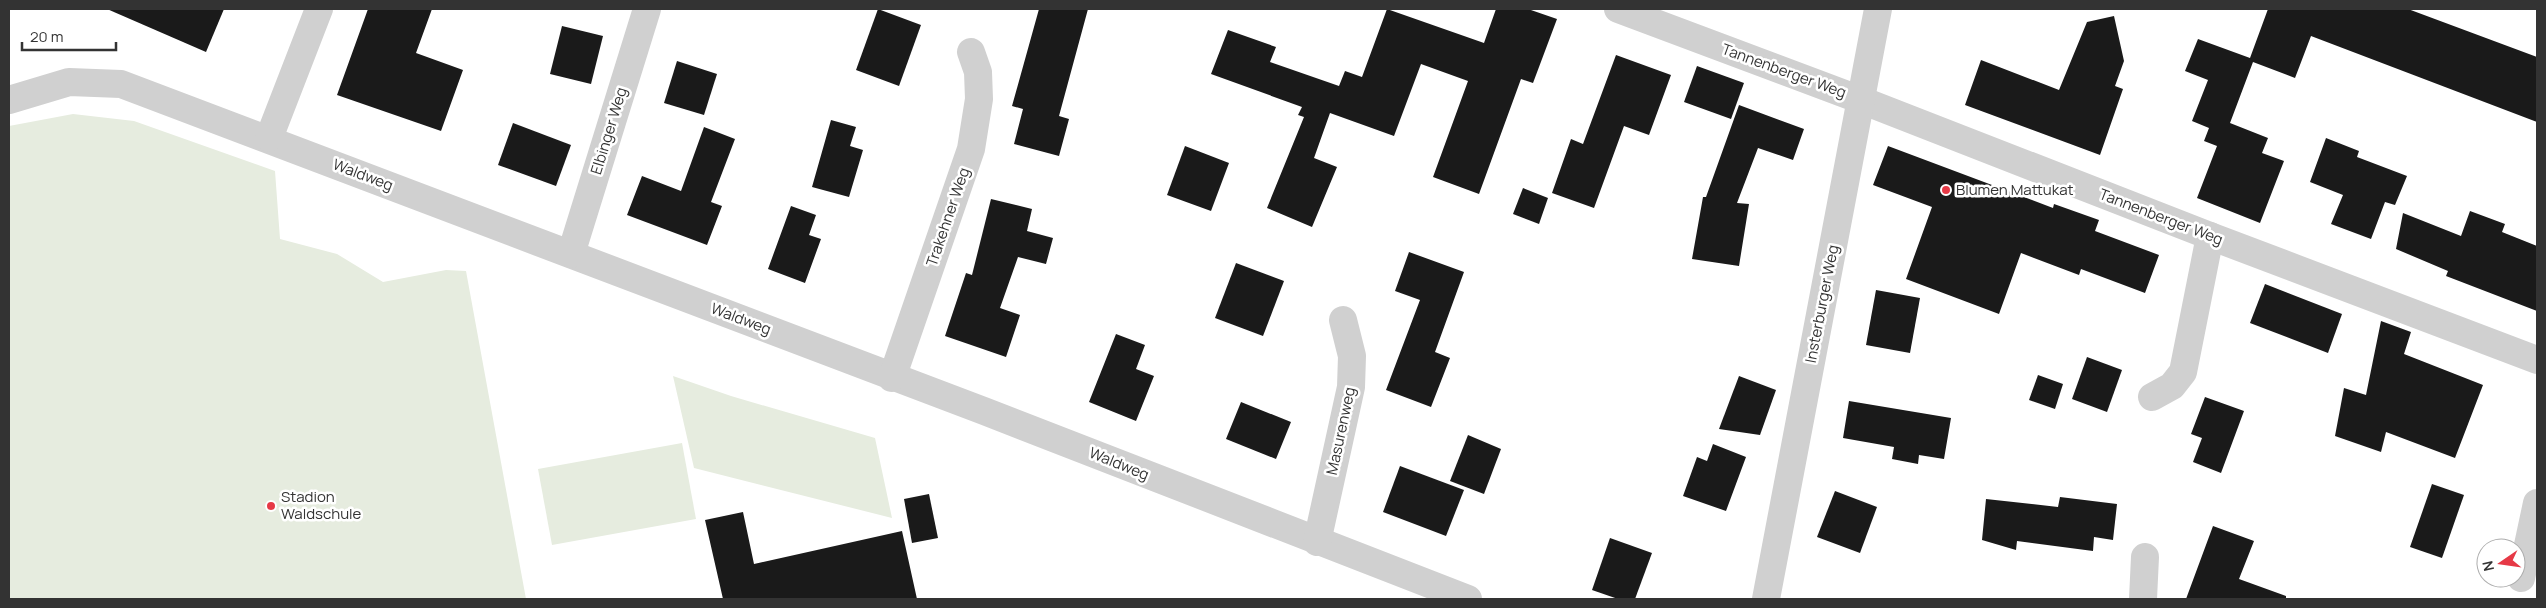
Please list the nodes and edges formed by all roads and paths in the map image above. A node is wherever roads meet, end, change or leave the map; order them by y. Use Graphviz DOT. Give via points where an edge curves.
graph roads {
  1 [pos="319,9"];
  2 [pos="647,9"];
  3 [pos="1618,9"];
  4 [pos="1878,9"];
  5 [pos="971,52"];
  6 [pos="9,100"];
  7 [pos="1861,100"];
  8 [pos="268,138"];
  9 [pos="2210,236"];
  10 [pos="571,254"];
  11 [pos="1342,320"];
  12 [pos="2537,360"];
  13 [pos="892,378"];
  14 [pos="2152,397"];
  15 [pos="2537,503"];
  16 [pos="1317,542"];
  17 [pos="2526,555"];
  18 [pos="2145,557"];
  19 [pos="1468,599"];
  20 [pos="1766,599"];
  21 [pos="2143,599"];
  1 -- 8 [label="street"];
  2 -- 10 [label="street, Elbinger Weg"];
  3 -- 7 [label="street, Tannenberger Weg"];
  4 -- 7 [label="street, Insterburger Weg"];
  5 -- 13 [label="street, Trakehner Weg" via="978,72 979,99 971,149"];
  6 -- 8 [label="street, Waldweg" via="69,82 121,84"];
  7 -- 9 [label="street, Tannenberger Weg"];
  7 -- 20 [label="street, Insterburger Weg"];
  8 -- 10 [label="street, Waldweg"];
  9 -- 12 [label="street, Tannenberger Weg"];
  9 -- 14 [label="street" via="2183,372 2172,386"];
  10 -- 13 [label="street, Waldweg"];
  11 -- 16 [label="street, Masurenweg" via="1352,356 1351,387"];
  13 -- 16 [label="street, Waldweg"];
  15 -- 17 [label="street"];
  16 -- 19 [label="street, Waldweg"];
  18 -- 21 [label="street"];
}
